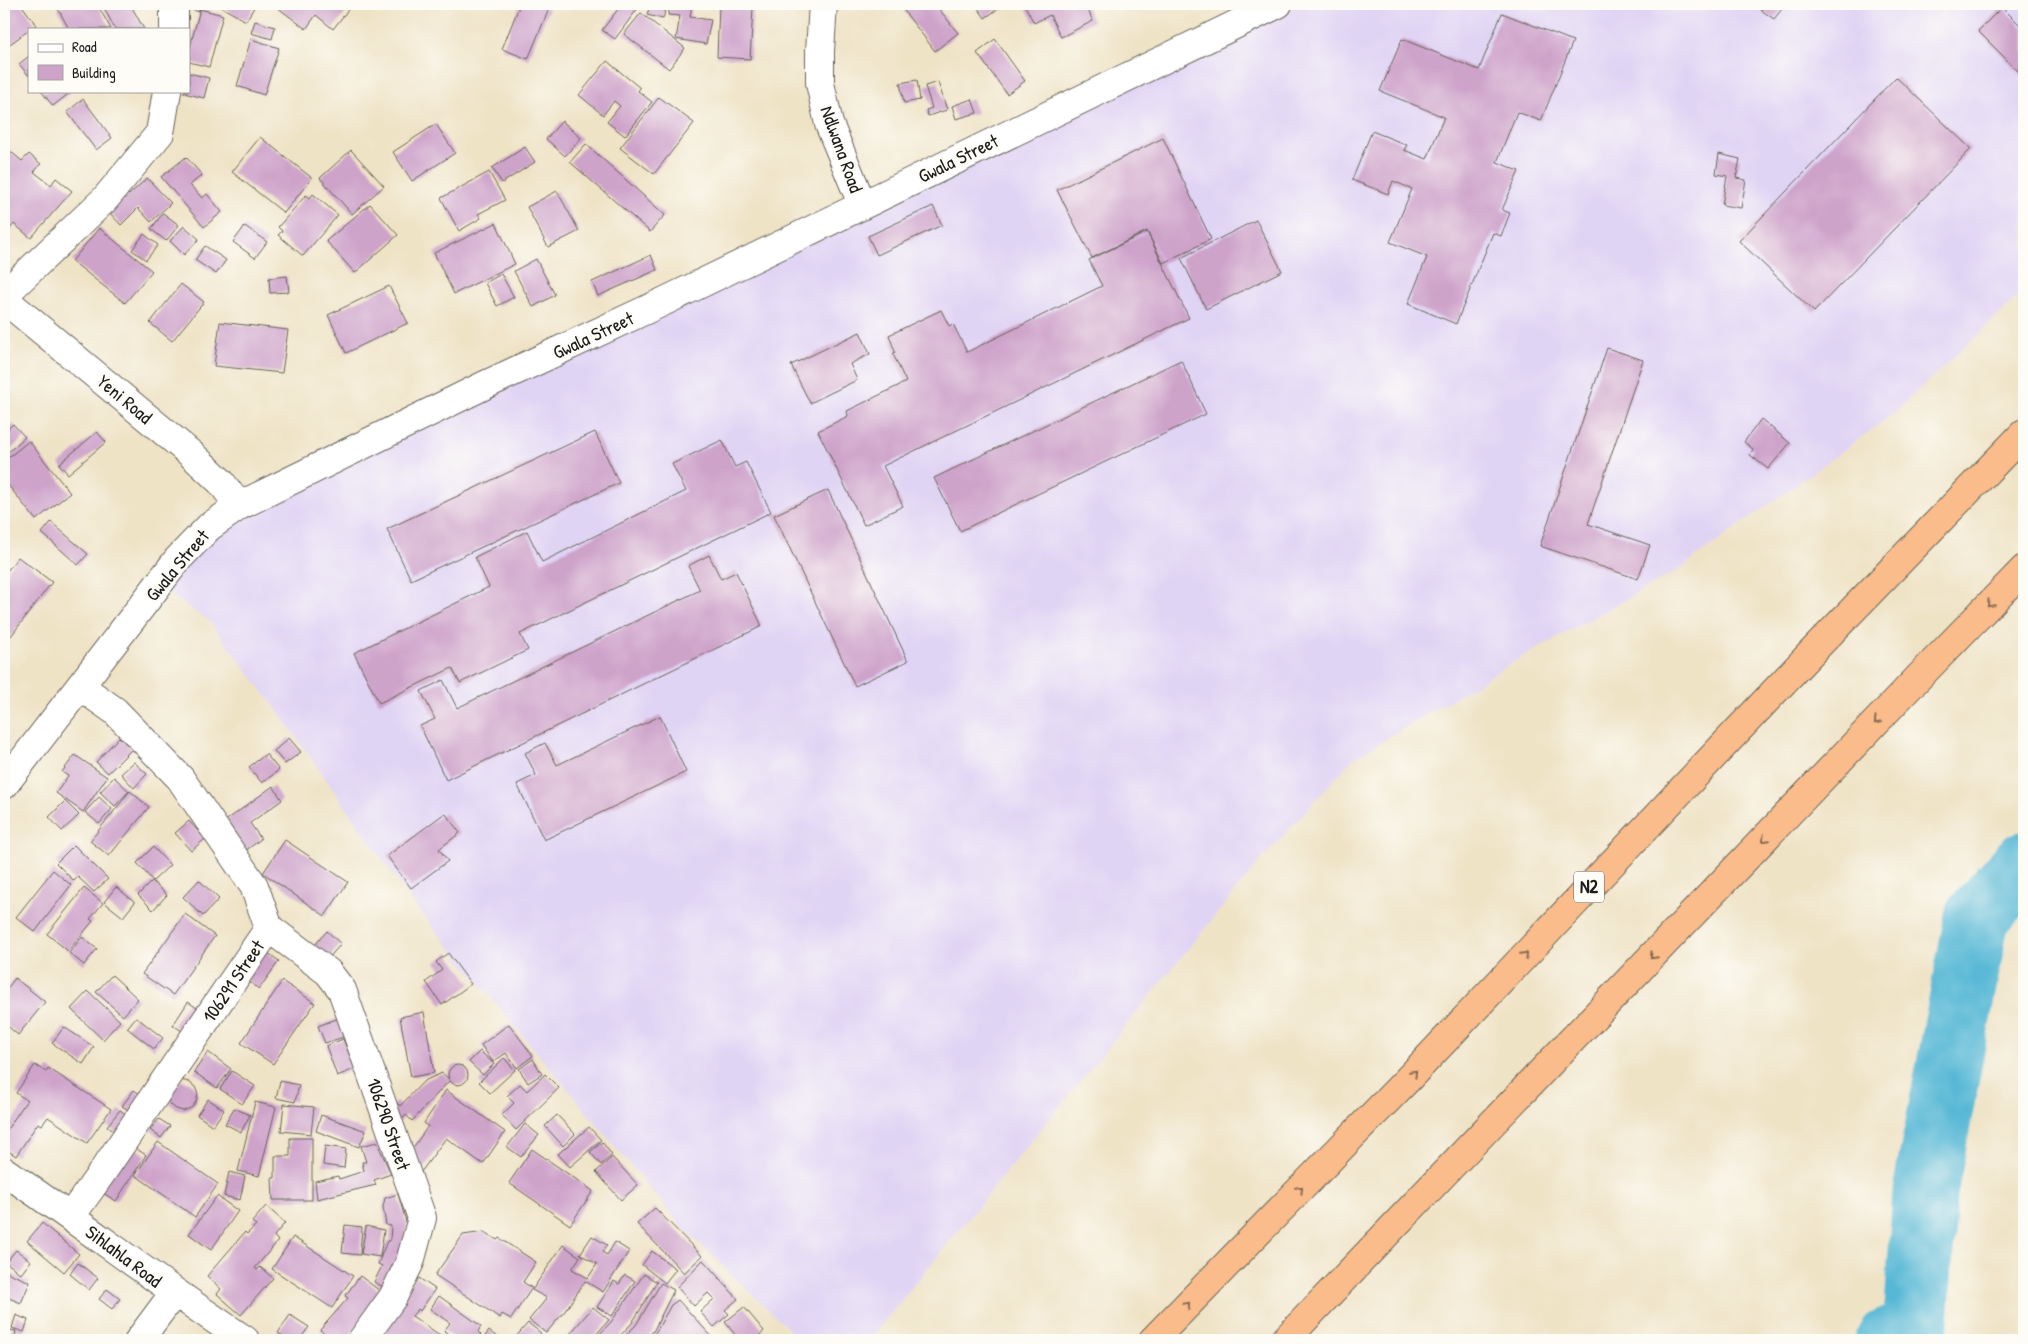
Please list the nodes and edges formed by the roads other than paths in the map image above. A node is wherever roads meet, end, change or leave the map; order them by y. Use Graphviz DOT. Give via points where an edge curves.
graph roads {
  1 [pos="174,4"];
  2 [pos="823,4"];
  3 [pos="1278,4"];
  4 [pos="174,28"];
  5 [pos="167,92"];
  6 [pos="862,204"];
  7 [pos="4,297"];
  8 [pos="2024,433"];
  9 [pos="239,506"];
  10 [pos="2024,570"];
  11 [pos="80,687"];
  12 [pos="4,786"];
  13 [pos="269,928"];
  14 [pos="4,1171"];
  15 [pos="71,1216"];
  16 [pos="174,1293"];
  17 [pos="139,1340"];
  18 [pos="245,1340"];
  19 [pos="362,1340"];
  20 [pos="1153,1340"];
  21 [pos="1284,1340"];
  1 -- 4 [label="street"];
  2 -- 6 [label="street, Ndlwana Road" via="820,83 829,124"];
  3 -- 6 [label="street, Gwala Street"];
  5 -- 7 [label="street" via="160,133 105,200"];
  6 -- 9 [label="street, Gwala Street"];
  7 -- 9 [label="street, Yeni Road" via="191,454 221,482"];
  20 -- 8 [label="highway, N2, one-way" via="1409,1078"];
  9 -- 11 [label="street, Gwala Street" via="208,527 178,559"];
  10 -- 21 [label="highway, one-way"];
  11 -- 12 [label="street, Gwala Street"];
  11 -- 13 [label="street, 106291 Street" via="115,711 180,778 254,886"];
  13 -- 15 [label="street, 106291 Street"];
  13 -- 19 [label="street, 106290 Street" via="328,972 342,990 422,1218 410,1262 393,1298"];
  14 -- 15 [label="street, Sihlahla Road"];
  15 -- 16 [label="street, Sihlahla Road"];
  16 -- 17 [label="street"];
  16 -- 18 [label="street, Sihlahla Road"];
}
